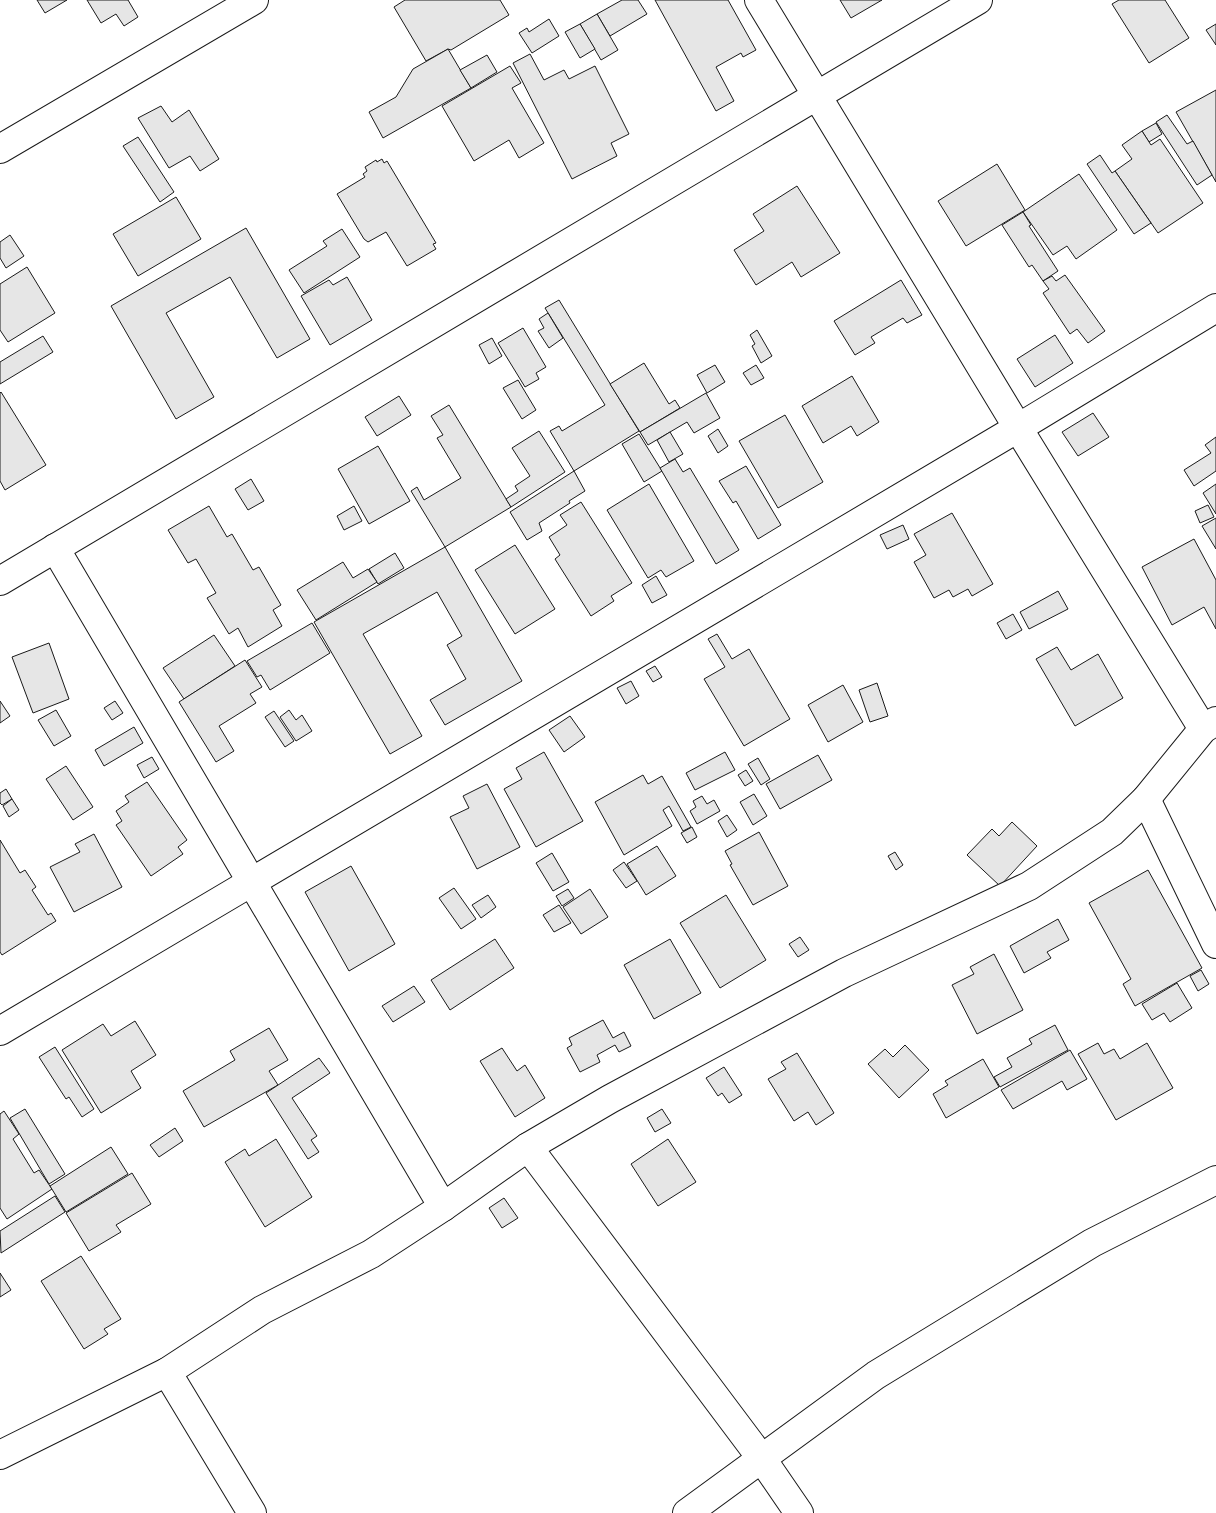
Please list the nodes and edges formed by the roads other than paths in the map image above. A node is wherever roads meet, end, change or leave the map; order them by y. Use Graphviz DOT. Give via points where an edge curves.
graph roads {
  1 [pos="254,0"];
  2 [pos="759,0"];
  3 [pos="978,0"];
  4 [pos="815,96"];
  5 [pos="0,148"];
  6 [pos="1216,308"];
  7 [pos="1018,428"];
  8 [pos="55,548"];
  9 [pos="0,581"];
  10 [pos="1209,725"];
  11 [pos="1146,799"];
  12 [pos="252,880"];
  13 [pos="1216,944"];
  14 [pos="0,1031"];
  15 [pos="528,1146"];
  16 [pos="1216,1180"];
  17 [pos="443,1207"];
  18 [pos="168,1372"];
  19 [pos="0,1455"];
  20 [pos="762,1459"];
  21 [pos="252,1513"];
  22 [pos="687,1513"];
  23 [pos="799,1513"];
  1 -- 5 [label="street"];
  2 -- 4 [label="street"];
  3 -- 4 [label="street"];
  4 -- 7 [label="street"];
  4 -- 8 [label="street"];
  6 -- 7 [label="street"];
  7 -- 10 [label="street"];
  7 -- 12 [label="street"];
  8 -- 9 [label="street"];
  8 -- 12 [label="street"];
  10 -- 11 [label="street"];
  11 -- 13 [label="street"];
  11 -- 15 [label="street" via="1112,832 1029,886 844,974 610,1098"];
  12 -- 14 [label="street"];
  12 -- 17 [label="street"];
  15 -- 17 [label="street"];
  15 -- 20 [label="street"];
  16 -- 20 [label="street" via="1092,1243 892,1365"];
  17 -- 18 [label="street" via="371,1254 262,1310"];
  18 -- 19 [label="street"];
  18 -- 21 [label="street"];
  20 -- 22 [label="street"];
  20 -- 23 [label="street"];
}
